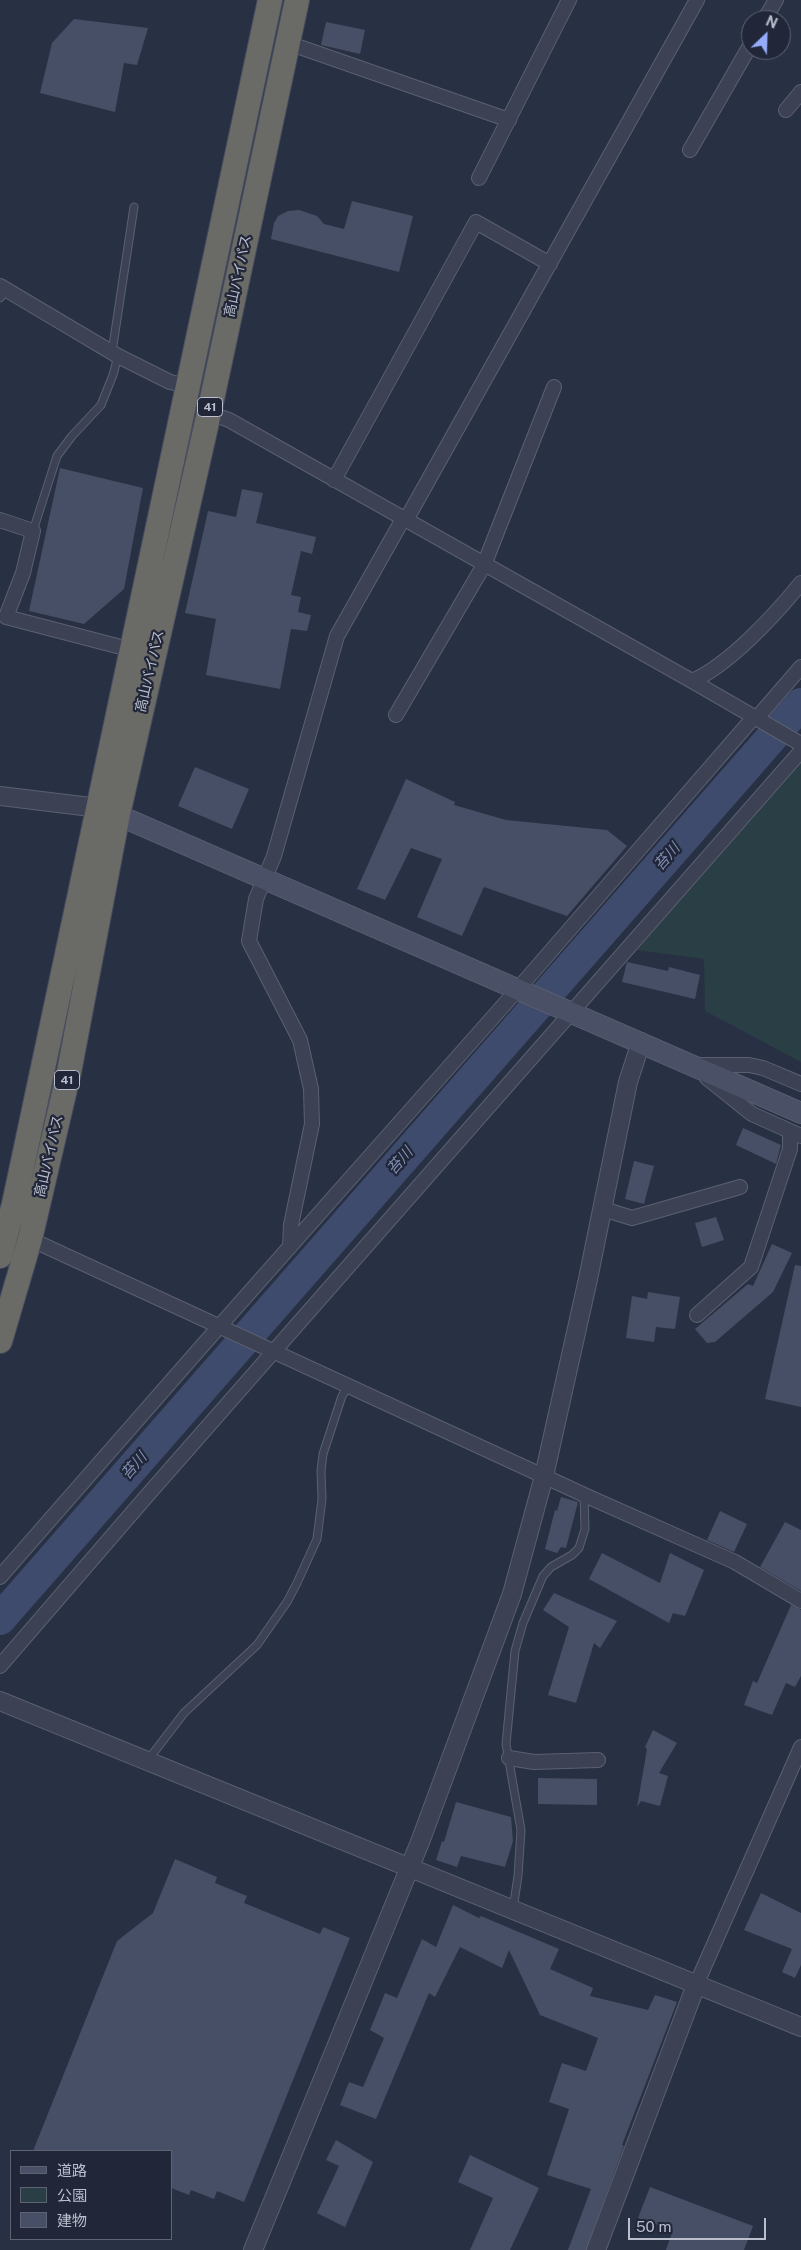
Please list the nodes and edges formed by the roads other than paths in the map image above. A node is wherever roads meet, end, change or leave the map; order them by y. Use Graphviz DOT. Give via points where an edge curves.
graph roads {
  1 [pos="270,0"];
  2 [pos="297,0"];
  3 [pos="568,0"];
  4 [pos="697,0"];
  5 [pos="288,42"];
  6 [pos="742,60"];
  7 [pos="801,92"];
  8 [pos="786,110"];
  9 [pos="509,120"];
  10 [pos="690,150"];
  11 [pos="478,178"];
  12 [pos="134,207"];
  13 [pos="550,264"];
  14 [pos="2,291"];
  15 [pos="115,354"];
  16 [pos="188,386"];
  17 [pos="554,387"];
  18 [pos="209,413"];
  19 [pos="334,480"];
  20 [pos="405,519"];
  21 [pos="0,520"];
  22 [pos="33,531"];
  23 [pos="484,565"];
  24 [pos="801,584"];
  25 [pos="117,646"];
  26 [pos="801,667"];
  27 [pos="692,681"];
  28 [pos="396,715"];
  29 [pos="757,719"];
  30 [pos="800,746"];
  31 [pos="0,796"];
  32 [pos="108,811"];
  33 [pos="264,878"];
  34 [pos="520,990"];
  35 [pos="569,1011"];
  36 [pos="641,1042"];
  37 [pos="692,1065"];
  38 [pos="801,1084"];
  39 [pos="801,1113"];
  40 [pos="796,1134"];
  41 [pos="740,1187"];
  42 [pos="603,1209"];
  43 [pos="30,1239"];
  44 [pos="290,1247"];
  45 [pos="0,1256"];
  46 [pos="698,1314"];
  47 [pos="223,1327"];
  48 [pos="0,1341"];
  49 [pos="271,1350"];
  50 [pos="348,1385"];
  51 [pos="544,1476"];
  52 [pos="584,1495"];
  53 [pos="0,1577"];
  54 [pos="801,1601"];
  55 [pos="0,1666"];
  56 [pos="0,1701"];
  57 [pos="801,1746"];
  58 [pos="509,1758"];
  59 [pos="148,1760"];
  60 [pos="598,1760"];
  61 [pos="408,1868"];
  62 [pos="513,1909"];
  63 [pos="696,1985"];
  64 [pos="801,2028"];
  65 [pos="252,2250"];
  66 [pos="596,2250"];
  1 -- 16 [label="highway, 高山バイパス / 41"];
  2 -- 5 [label="highway, 高山バイパス / 41"];
  3 -- 9 [label="street"];
  4 -- 13 [label="street"];
  5 -- 9 [label="street"];
  5 -- 18 [label="highway, 高山バイパス / 41"];
  6 -- 10 [label="street"];
  7 -- 8 [label="street"];
  9 -- 11 [label="street"];
  12 -- 15 [label="lane"];
  13 -- 19 [label="street" via="476,222"];
  13 -- 20 [label="street"];
  14 -- 15 [label="street"];
  15 -- 16 [label="street" via="170,382"];
  15 -- 22 [label="lane" via="113,375 101,405 57,456"];
  16 -- 32 [label="highway, 高山バイパス / 41"];
  17 -- 23 [label="street"];
  18 -- 19 [label="street" via="229,420"];
  18 -- 32 [label="highway, 高山バイパス / 41"];
  19 -- 20 [label="street"];
  20 -- 23 [label="street"];
  20 -- 33 [label="street" via="337,636 274,856"];
  21 -- 22 [label="street"];
  22 -- 25 [label="street" via="23,573 6,617"];
  23 -- 27 [label="street"];
  23 -- 28 [label="street"];
  24 -- 27 [label="street" via="709,674"];
  26 -- 29 [label="street"];
  27 -- 29 [label="street"];
  29 -- 30 [label="street"];
  29 -- 34 [label="street"];
  30 -- 35 [label="street"];
  31 -- 32 [label="street"];
  32 -- 33 [label="main road"];
  32 -- 43 [label="highway, 高山バイパス / 41" via="69,1072"];
  32 -- 45 [label="highway, 高山バイパス / 41" via="8,1201"];
  33 -- 34 [label="main road"];
  33 -- 44 [label="street" via="256,899 249,941 300,1040 311,1089 312,1124 291,1225"];
  34 -- 35 [label="main road"];
  34 -- 44 [label="street"];
  35 -- 36 [label="main road"];
  35 -- 49 [label="street"];
  36 -- 37 [label="main road"];
  36 -- 42 [label="street" via="628,1082"];
  37 -- 38 [label="street" via="749,1065"];
  37 -- 39 [label="main road"];
  37 -- 40 [label="street" via="752,1114"];
  40 -- 46 [label="street" via="752,1267"];
  41 -- 42 [label="street" via="632,1218"];
  42 -- 51 [label="street"];
  43 -- 47 [label="street"];
  43 -- 48 [label="highway, 高山バイパス / 41"];
  44 -- 47 [label="street"];
  47 -- 49 [label="street"];
  47 -- 53 [label="street"];
  49 -- 50 [label="street"];
  49 -- 55 [label="street"];
  50 -- 51 [label="street"];
  50 -- 59 [label="lane" via="324,1454 317,1539 298,1583 257,1645 184,1713"];
  51 -- 52 [label="street"];
  51 -- 61 [label="street" via="512,1594"];
  52 -- 54 [label="street" via="735,1562"];
  52 -- 58 [label="lane" via="584,1529 579,1548 543,1576 515,1651 506,1744"];
  56 -- 59 [label="street"];
  57 -- 63 [label="street"];
  58 -- 60 [label="street" via="534,1762"];
  58 -- 62 [label="lane" via="521,1830"];
  59 -- 61 [label="street"];
  61 -- 62 [label="street"];
  61 -- 65 [label="street"];
  62 -- 63 [label="street"];
  63 -- 64 [label="street"];
  63 -- 66 [label="street"];
}
